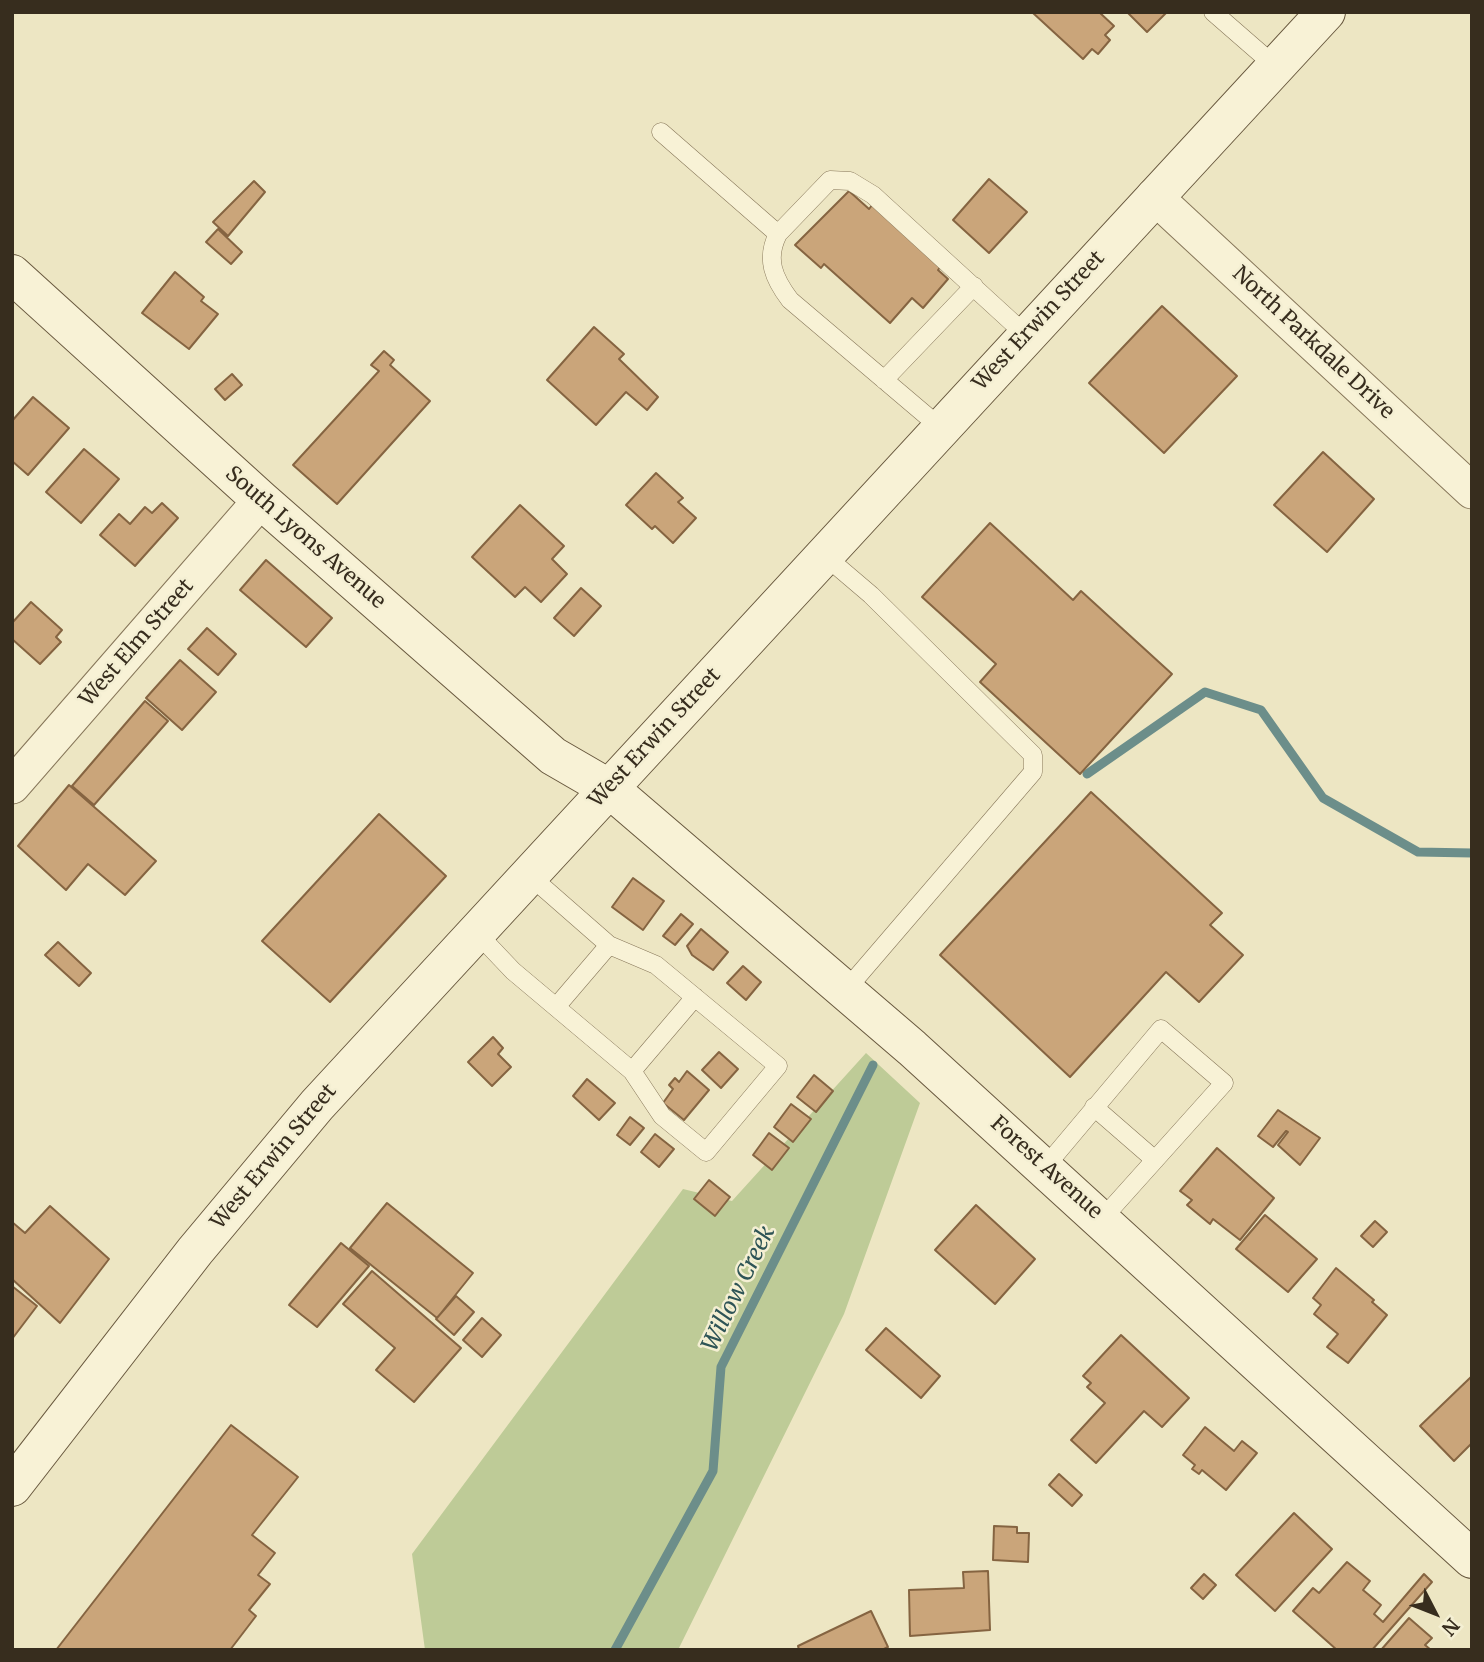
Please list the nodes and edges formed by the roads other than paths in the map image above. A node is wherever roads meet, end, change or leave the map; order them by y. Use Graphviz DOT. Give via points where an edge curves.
graph roads {
  1 [pos="1213,12"];
  2 [pos="1315,12"];
  3 [pos="1326,12"];
  4 [pos="1284,56"];
  5 [pos="661,132"];
  6 [pos="1154,197"];
  7 [pos="778,234"];
  8 [pos="12,274"];
  9 [pos="974,286"];
  10 [pos="1026,335"];
  11 [pos="884,380"];
  12 [pos="941,428"];
  13 [pos="1472,491"];
  14 [pos="261,500"];
  15 [pos="824,555"];
  16 [pos="12,786"];
  17 [pos="610,789"];
  18 [pos="529,875"];
  19 [pos="476,932"];
  20 [pos="610,945"];
  21 [pos="845,991"];
  22 [pos="695,997"];
  23 [pos="556,1007"];
  24 [pos="632,1072"];
  25 [pos="1094,1107"];
  26 [pos="1155,1160"];
  27 [pos="1045,1167"];
  28 [pos="1102,1219"];
  29 [pos="16,1473"];
  30 [pos="1472,1559"];
  1 -- 4 [label="lane"];
  2 -- 4 [label="street"];
  3 -- 4 [label="street, West Erwin Street"];
  4 -- 6 [label="street, West Erwin Street"];
  5 -- 7 [label="lane"];
  6 -- 10 [label="street, West Erwin Street"];
  6 -- 13 [label="street, North Parkdale Drive"];
  7 -- 9 [label="lane" via="830,180 850,181 873,195"];
  7 -- 11 [label="lane" via="771,249 775,279 790,300"];
  8 -- 14 [label="street, South Lyons Avenue"];
  9 -- 10 [label="lane"];
  9 -- 11 [label="lane"];
  10 -- 12 [label="street, West Erwin Street"];
  11 -- 12 [label="lane"];
  12 -- 15 [label="street, West Erwin Street"];
  14 -- 16 [label="street, West Elm Street"];
  14 -- 17 [label="street, South Lyons Avenue" via="553,756"];
  15 -- 17 [label="street, West Erwin Street"];
  15 -- 21 [label="lane" via="871,595 1033,755 1034,772"];
  17 -- 18 [label="street, West Erwin Street"];
  17 -- 21 [label="street, Forest Avenue"];
  18 -- 19 [label="street, West Erwin Street"];
  18 -- 20 [label="lane"];
  19 -- 23 [label="lane"];
  19 -- 29 [label="street, West Erwin Street" via="263,1168"];
  20 -- 22 [label="lane" via="656,965"];
  20 -- 23 [label="lane"];
  21 -- 27 [label="street, Forest Avenue"];
  22 -- 24 [label="lane"];
  22 -- 24 [label="lane" via="778,1066 706,1152 662,1116"];
  23 -- 24 [label="lane"];
  25 -- 26 [label="lane"];
  25 -- 26 [label="lane" via="1161,1029 1224,1083"];
  25 -- 27 [label="lane"];
  26 -- 28 [label="lane"];
  27 -- 28 [label="street, Forest Avenue"];
  28 -- 30 [label="street, Forest Avenue"];
}
